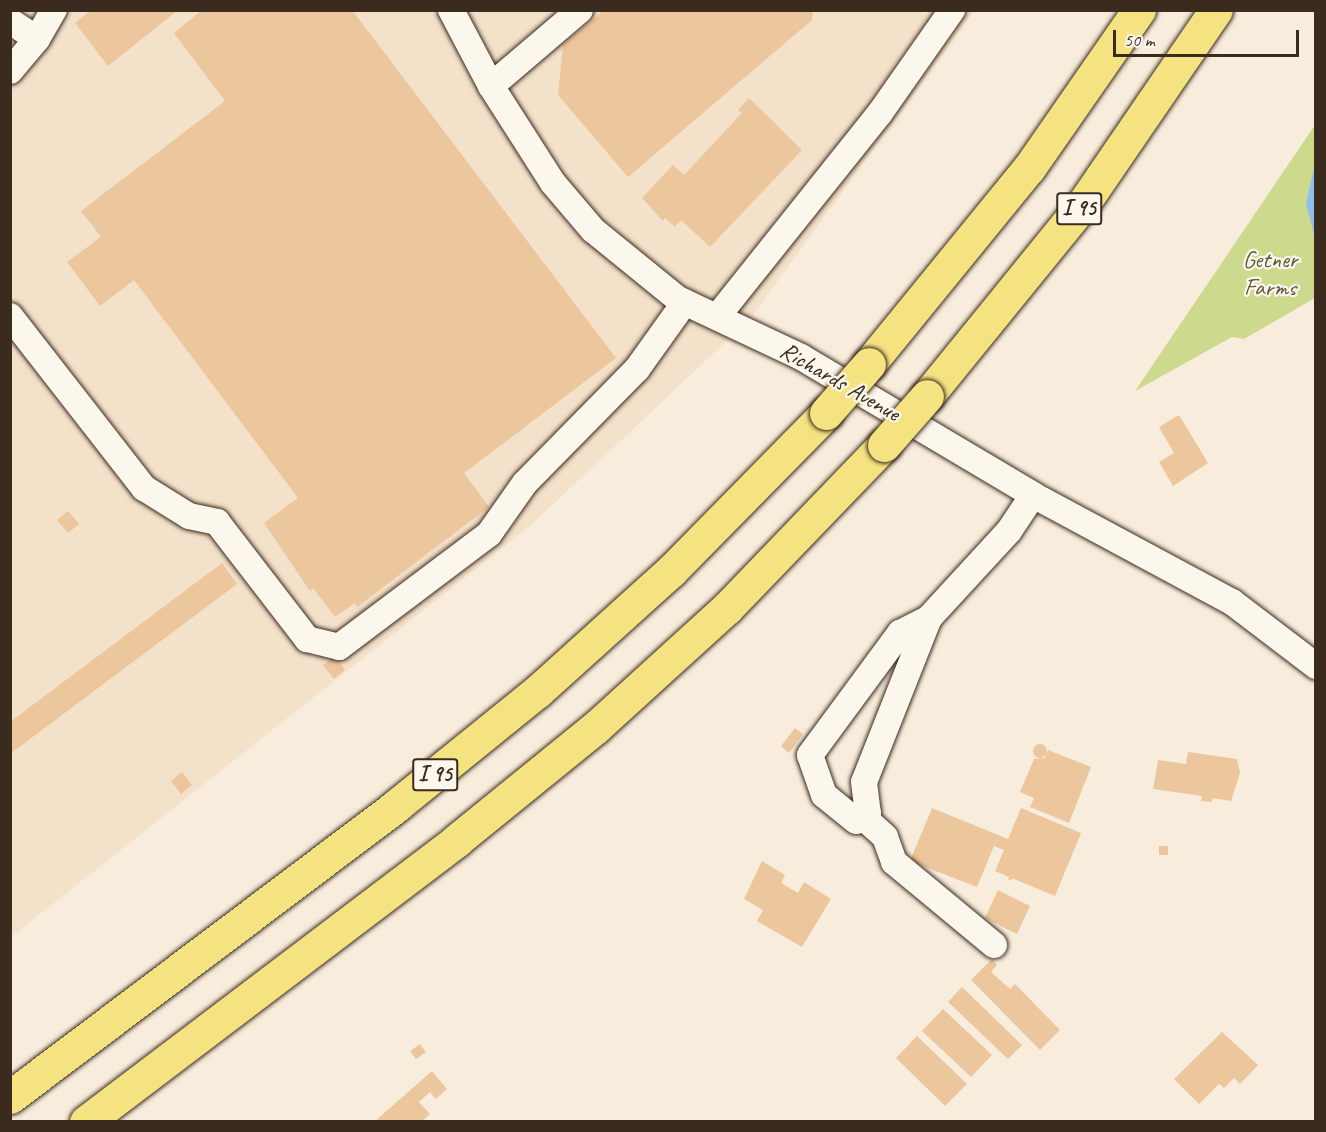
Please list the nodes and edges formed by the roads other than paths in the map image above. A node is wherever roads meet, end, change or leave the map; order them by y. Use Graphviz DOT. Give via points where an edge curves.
graph roads {
  1 [pos="54,10"];
  2 [pos="451,10"];
  3 [pos="580,10"];
  4 [pos="952,10"];
  5 [pos="1139,10"];
  6 [pos="1216,10"];
  7 [pos="10,21"];
  8 [pos="37,39"];
  9 [pos="10,71"];
  10 [pos="491,86"];
  11 [pos="685,302"];
  12 [pos="10,316"];
  13 [pos="717,317"];
  14 [pos="1033,495"];
  15 [pos="929,618"];
  16 [pos="1316,666"];
  17 [pos="862,816"];
  18 [pos="994,945"];
  19 [pos="10,1097"];
  20 [pos="86,1122"];
  1 -- 8 [label="street"];
  2 -- 10 [label="street, Richards Avenue"];
  3 -- 10 [label="street"];
  4 -- 13 [label="street" via="880,113"];
  5 -- 19 [label="highway, I 95, bridge" via="1029,168 870,364 680,563 538,691 406,798"];
  6 -- 20 [label="highway, I 95, bridge" via="1083,204 927,396 727,608 595,728 457,840"];
  7 -- 8 [label="street"];
  8 -- 9 [label="street"];
  10 -- 11 [label="street, Richards Avenue" via="553,183 593,230"];
  11 -- 12 [label="street" via="637,369 525,483 489,534 339,647 306,639 217,522 189,516 144,488"];
  11 -- 13 [label="street, Richards Avenue"];
  13 -- 14 [label="street, Richards Avenue" via="801,357"];
  14 -- 15 [label="street" via="1009,531"];
  14 -- 16 [label="street, Richards Avenue" via="1232,602"];
  15 -- 17 [label="street" via="864,782 868,813"];
  15 -- 17 [label="street" via="900,633 810,755 824,795 855,821"];
  17 -- 18 [label="street" via="885,837 894,862"];
}
